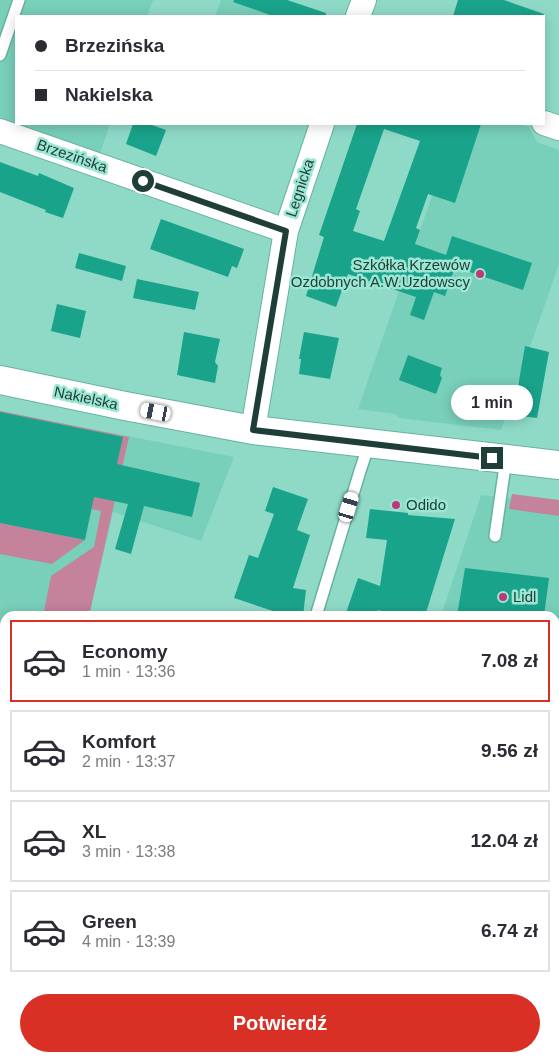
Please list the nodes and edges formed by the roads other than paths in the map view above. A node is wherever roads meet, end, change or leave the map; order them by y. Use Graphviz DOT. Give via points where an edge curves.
graph roads {
  1 [pos="19,0"];
  2 [pos="364,0"];
  3 [pos="358,15"];
  4 [pos="0,55"];
  5 [pos="545,123"];
  6 [pos="322,125"];
  7 [pos="559,128"];
  8 [pos="0,130"];
  9 [pos="286,231"];
  10 [pos="0,380"];
  11 [pos="253,430"];
  12 [pos="370,444"];
  13 [pos="506,459"];
  14 [pos="559,466"];
  15 [pos="495,536"];
  16 [pos="318,611"];
  1 -- 4 [label="lane"];
  2 -- 3 [label="street"];
  5 -- 7 [label="street"];
  6 -- 9 [label="street, Legnicka"];
  8 -- 9 [label="street, Brzezińska"];
  9 -- 11 [label="street, Legnicka"];
  10 -- 11 [label="main road, Nakielska"];
  11 -- 12 [label="main road, Nakielska"];
  12 -- 13 [label="main road, Nakielska"];
  12 -- 16 [label="lane"];
  13 -- 14 [label="main road, Nakielska"];
  13 -- 15 [label="lane"];
}
